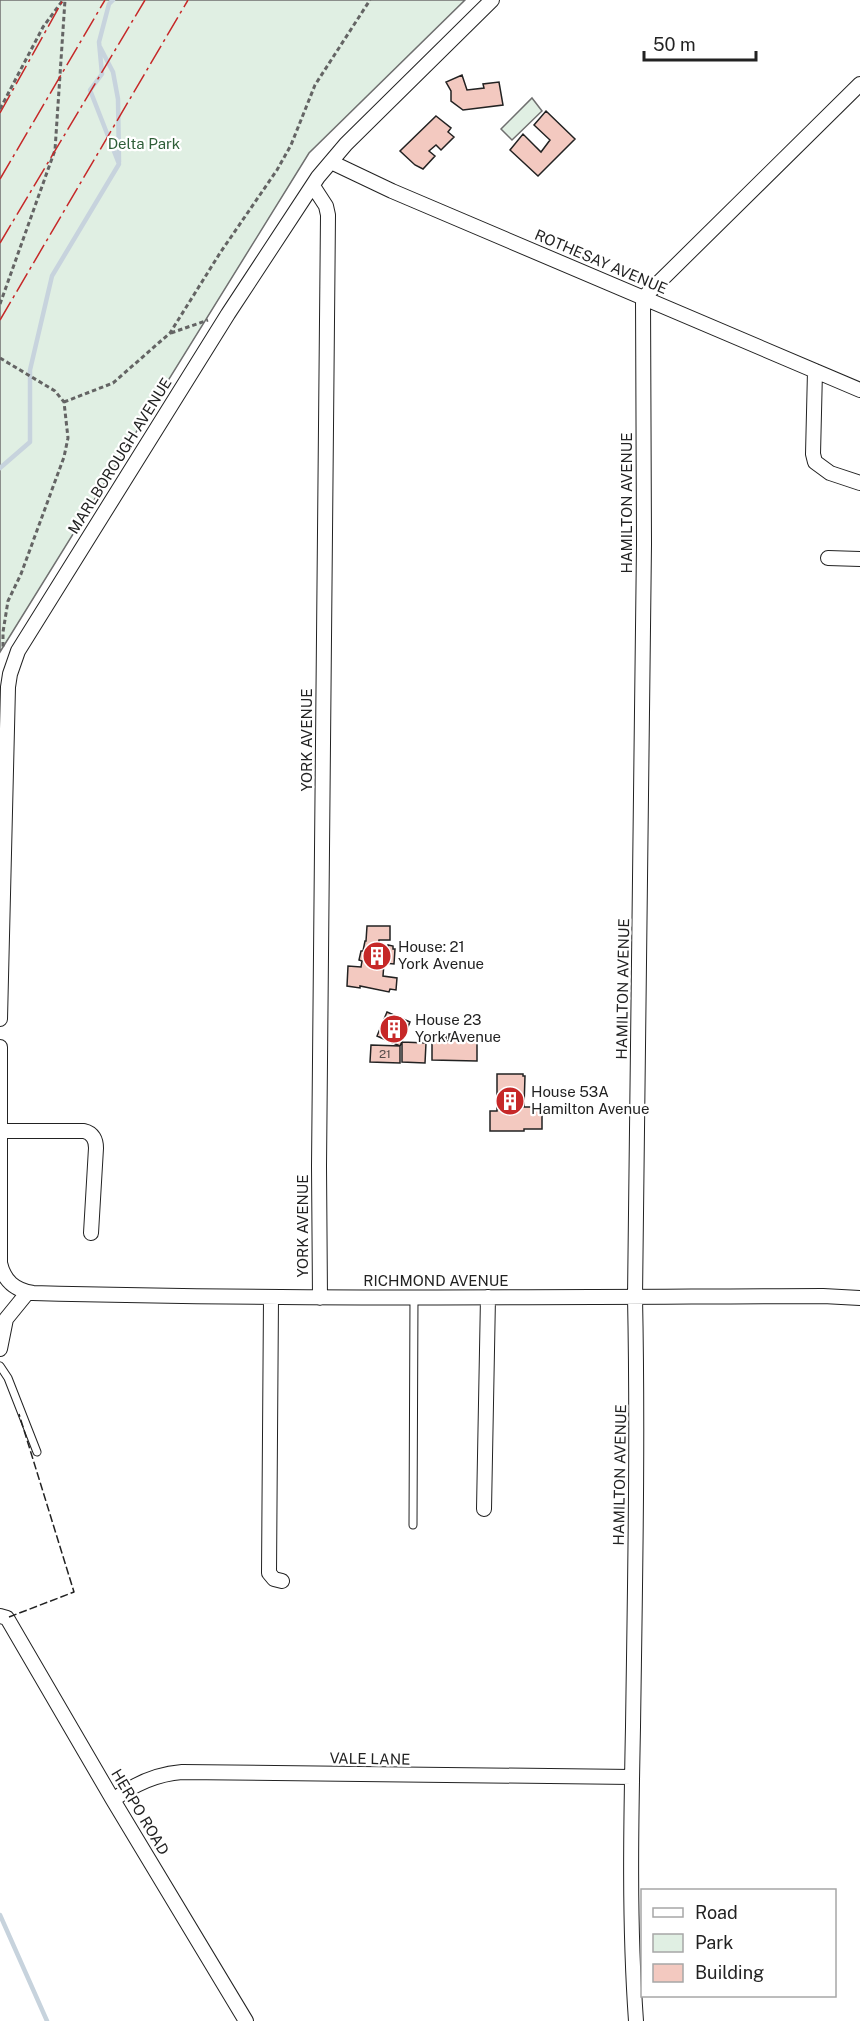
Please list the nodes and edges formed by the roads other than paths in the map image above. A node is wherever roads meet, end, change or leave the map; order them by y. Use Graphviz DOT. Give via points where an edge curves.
graph roads {
  1 [pos="492,0"];
  2 [pos="860,84"];
  3 [pos="331,162"];
  4 [pos="313,186"];
  5 [pos="643,298"];
  6 [pos="815,371"];
  7 [pos="860,390"];
  8 [pos="860,483"];
  9 [pos="828,558"];
  10 [pos="860,559"];
  11 [pos="3,776"];
  12 [pos="2,883"];
  13 [pos="0,1019"];
  14 [pos="0,1047"];
  15 [pos="0,1131"];
  16 [pos="0,1204"];
  17 [pos="91,1233"];
  18 [pos="28,1292"];
  19 [pos="414,1297"];
  20 [pos="488,1297"];
  21 [pos="635,1297"];
  22 [pos="271,1298"];
  23 [pos="320,1298"];
  24 [pos="860,1298"];
  25 [pos="0,1349"];
  26 [pos="0,1366"];
  27 [pos="37,1452"];
  28 [pos="484,1509"];
  29 [pos="413,1525"];
  30 [pos="282,1581"];
  31 [pos="4,1617"];
  32 [pos="632,1777"];
  33 [pos="113,1800"];
  34 [pos="246,2021"];
  35 [pos="636,2021"];
  1 -- 3 [label="street, MARLBOROUGH AVENUE"];
  2 -- 5 [label="street"];
  3 -- 4 [label="street, MARLBOROUGH AVENUE"];
  3 -- 5 [label="street, ROTHESAY AVENUE"];
  4 -- 11 [label="street, MARLBOROUGH AVENUE" via="228,314 18,651 8,687"];
  4 -- 23 [label="street, YORK AVENUE" via="328,215"];
  5 -- 6 [label="street, ROTHESAY AVENUE"];
  5 -- 21 [label="street, HAMILTON AVENUE"];
  6 -- 7 [label="street, ROTHESAY AVENUE"];
  6 -- 8 [label="street" via="815,462 830,473"];
  9 -- 10 [label="street"];
  11 -- 12 [label="street, MARLBOROUGH AVENUE"];
  12 -- 13 [label="street, MARLBOROUGH AVENUE"];
  14 -- 15 [label="street"];
  15 -- 16 [label="street"];
  15 -- 17 [label="street" via="84,1131 92,1135 96,1148"];
  16 -- 18 [label="street, RICHMOND AVENUE" via="3,1273 14,1286"];
  18 -- 22 [label="street, RICHMOND AVENUE"];
  18 -- 25 [label="street" via="6,1319"];
  19 -- 20 [label="street, RICHMOND AVENUE"];
  19 -- 23 [label="street, RICHMOND AVENUE"];
  19 -- 29 [label="lane"];
  20 -- 21 [label="street, RICHMOND AVENUE"];
  20 -- 28 [label="street"];
  21 -- 24 [label="street, RICHMOND AVENUE"];
  21 -- 32 [label="street, HAMILTON AVENUE" via="638,1413"];
  22 -- 23 [label="street, RICHMOND AVENUE"];
  22 -- 30 [label="street" via="269,1573"];
  26 -- 27 [label="lane"];
  31 -- 33 [label="street, HERPO ROAD"];
  32 -- 33 [label="street, VALE LANE" via="190,1772 155,1777"];
  32 -- 35 [label="street, HAMILTON AVENUE"];
  33 -- 34 [label="street, HERPO ROAD"];
}
